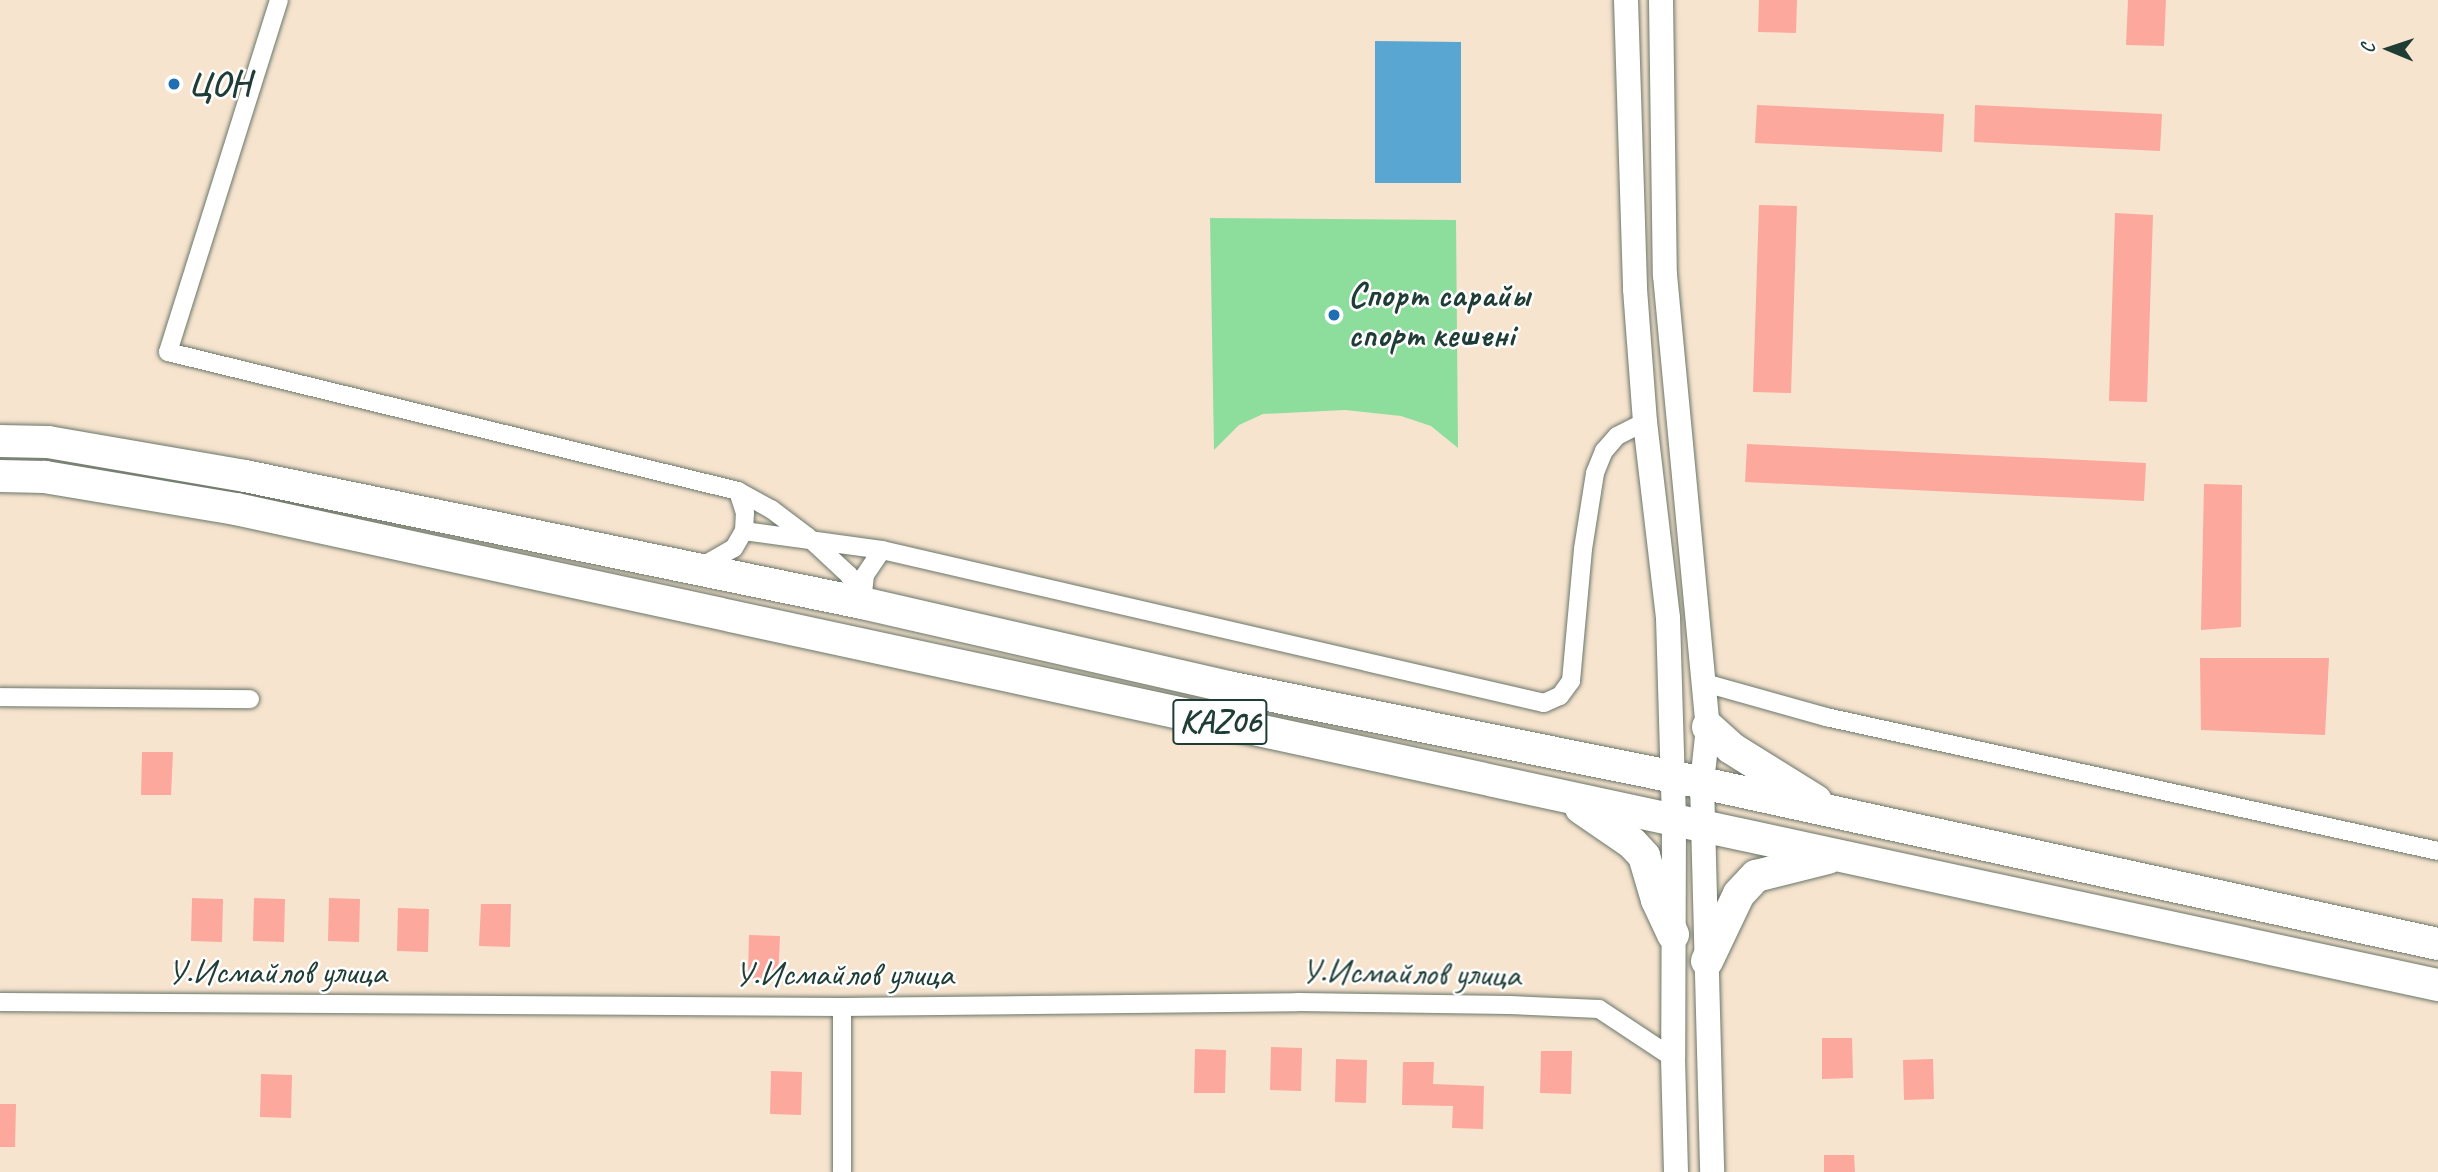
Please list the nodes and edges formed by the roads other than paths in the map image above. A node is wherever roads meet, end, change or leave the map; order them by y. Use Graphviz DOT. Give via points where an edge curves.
graph roads {
  1 [pos="279,0"];
  2 [pos="1626,0"];
  3 [pos="1661,0"];
  4 [pos="1645,422"];
  5 [pos="0,441"];
  6 [pos="0,476"];
  7 [pos="738,491"];
  8 [pos="744,531"];
  9 [pos="808,537"];
  10 [pos="882,550"];
  11 [pos="697,569"];
  12 [pos="862,603"];
  13 [pos="1705,683"];
  14 [pos="1228,687"];
  15 [pos="0,697"];
  16 [pos="250,699"];
  17 [pos="1221,722"];
  18 [pos="1708,727"];
  19 [pos="1687,780"];
  20 [pos="1566,797"];
  21 [pos="1838,814"];
  22 [pos="1689,824"];
  23 [pos="2438,850"];
  24 [pos="1836,855"];
  25 [pos="1673,934"];
  26 [pos="2438,944"];
  27 [pos="1707,961"];
  28 [pos="2438,985"];
  29 [pos="0,1002"];
  30 [pos="842,1007"];
  31 [pos="1673,1058"];
  32 [pos="842,1172"];
  33 [pos="1676,1172"];
  34 [pos="1712,1172"];
  1 -- 7 [label="street" via="168,352"];
  2 -- 4 [label="street" via="1635,289"];
  3 -- 13 [label="street" via="1665,275"];
  4 -- 10 [label="street" via="1617,436 1595,472 1571,681 1560,696 1544,704"];
  4 -- 19 [label="street"];
  5 -- 11 [label="highway, KАZ06" via="48,442 245,476"];
  6 -- 17 [label="highway, KАZ06" via="45,477 236,509"];
  7 -- 8 [label="street" via="745,513"];
  7 -- 9 [label="street"];
  8 -- 9 [label="street"];
  8 -- 11 [label="street" via="734,548"];
  9 -- 10 [label="street"];
  9 -- 12 [label="street" via="849,575"];
  10 -- 12 [label="street" via="865,575"];
  11 -- 12 [label="highway, KАZ06"];
  12 -- 14 [label="highway, KАZ06"];
  13 -- 18 [label="street"];
  13 -- 23 [label="street" via="1826,716"];
  14 -- 17 [label="highway"];
  14 -- 19 [label="highway, KАZ06"];
  15 -- 16 [label="street"];
  17 -- 20 [label="highway, KАZ06"];
  18 -- 19 [label="street"];
  18 -- 21 [label="highway" via="1731,748"];
  19 -- 21 [label="highway, KАZ06"];
  19 -- 22 [label="street"];
  20 -- 22 [label="highway, KАZ06"];
  20 -- 25 [label="highway" via="1644,856"];
  21 -- 26 [label="highway, KАZ06"];
  22 -- 24 [label="highway, KАZ06"];
  22 -- 25 [label="street"];
  22 -- 27 [label="street"];
  24 -- 27 [label="highway" via="1756,876 1739,894"];
  24 -- 28 [label="highway, KАZ06"];
  25 -- 31 [label="street"];
  27 -- 34 [label="street"];
  29 -- 30 [label="street, У.Исмайлов улица"];
  30 -- 31 [label="street, У.Исмайлов улица" via="1297,1002 1599,1009"];
  30 -- 32 [label="street"];
  31 -- 33 [label="street"];
}
